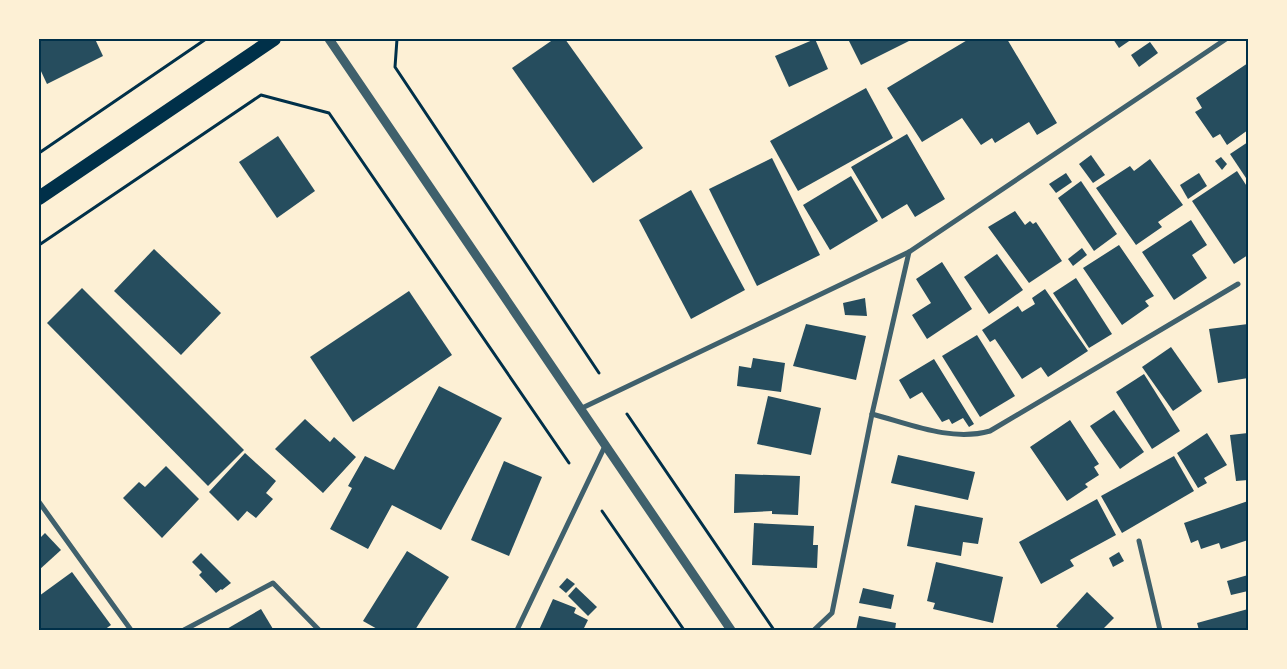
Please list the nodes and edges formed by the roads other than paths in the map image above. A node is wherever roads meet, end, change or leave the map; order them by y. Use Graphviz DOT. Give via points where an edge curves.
graph roads {
  1 [pos="274,39"];
  2 [pos="329,39"];
  3 [pos="1226,39"];
  4 [pos="39,198"];
  5 [pos="910,252"];
  6 [pos="1238,284"];
  7 [pos="580,409"];
  8 [pos="872,414"];
  9 [pos="606,445"];
  10 [pos="39,502"];
  11 [pos="1139,541"];
  12 [pos="131,630"];
  13 [pos="184,630"];
  14 [pos="319,630"];
  15 [pos="517,630"];
  16 [pos="731,630"];
  17 [pos="814,630"];
  18 [pos="1160,630"];
  1 -- 4 [label="highway"];
  2 -- 7 [label="street"];
  3 -- 5 [label="street"];
  5 -- 7 [label="street"];
  5 -- 8 [label="street"];
  6 -- 8 [label="street" via="990,431 956,436"];
  7 -- 9 [label="street"];
  8 -- 17 [label="street" via="832,613"];
  9 -- 15 [label="street"];
  9 -- 16 [label="street"];
  10 -- 12 [label="street"];
  11 -- 18 [label="street"];
  13 -- 14 [label="street" via="273,583"];
}
